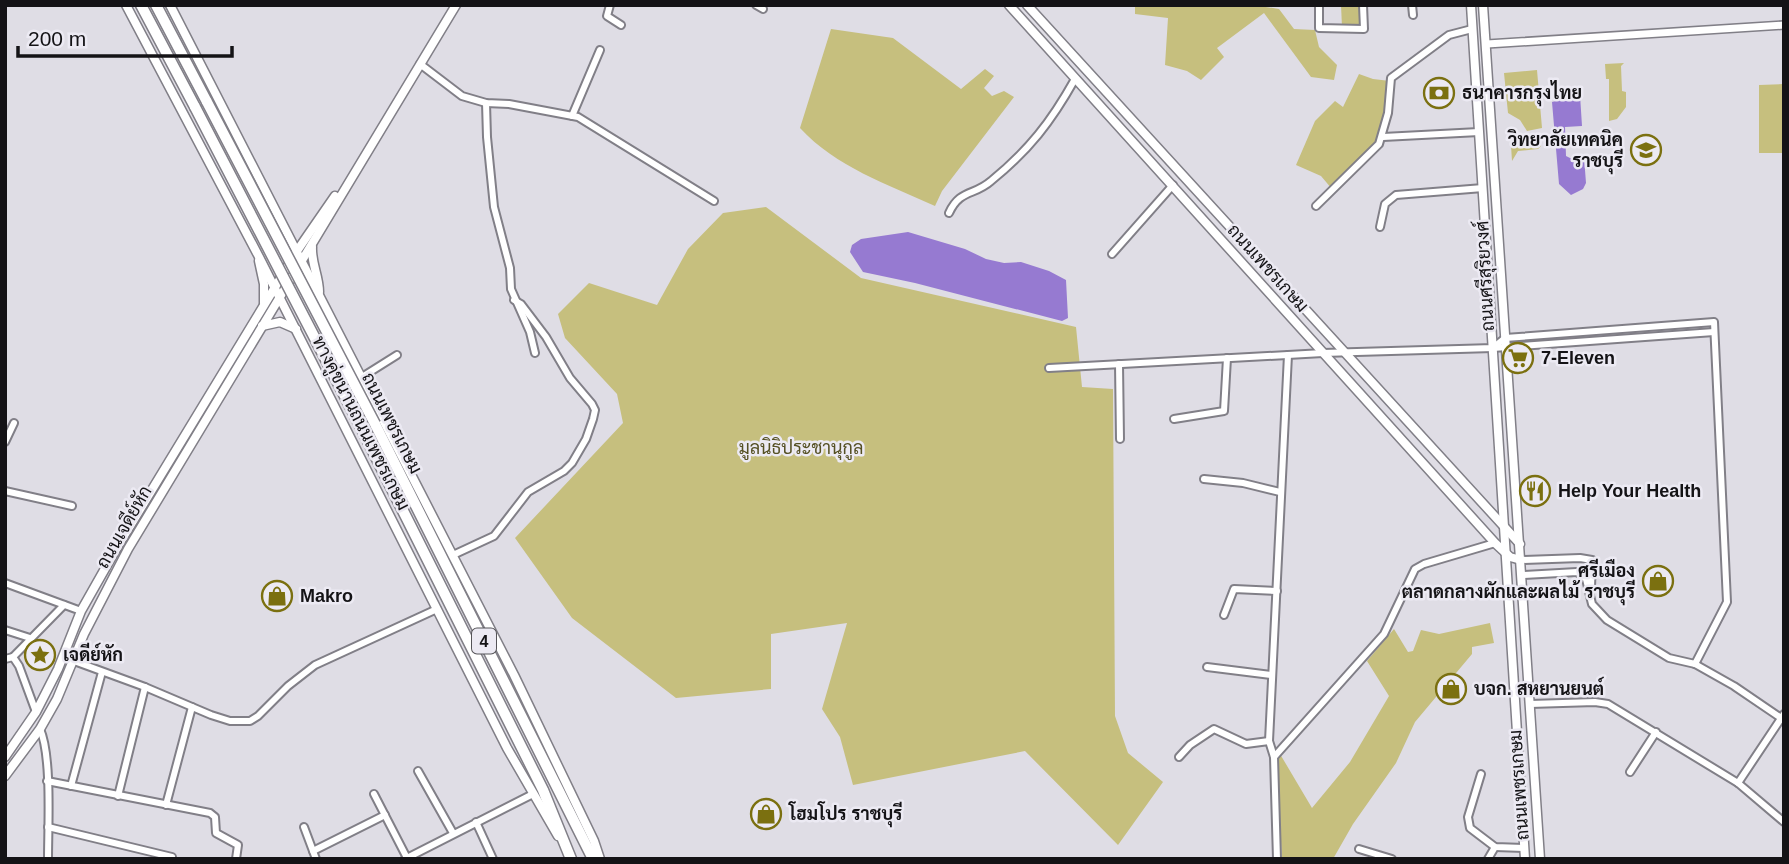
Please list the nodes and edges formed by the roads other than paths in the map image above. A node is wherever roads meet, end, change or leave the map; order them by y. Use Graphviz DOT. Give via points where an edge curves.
graph roads {
  1 [pos="126,5"];
  2 [pos="141,5"];
  3 [pos="156,5"];
  4 [pos="170,5"];
  5 [pos="456,5"];
  6 [pos="610,5"];
  7 [pos="1009,5"];
  8 [pos="1027,5"];
  9 [pos="1319,5"];
  10 [pos="1363,5"];
  11 [pos="1412,5"];
  12 [pos="1471,5"];
  13 [pos="1483,5"];
  14 [pos="1413,15"];
  15 [pos="621,25"];
  16 [pos="1784,25"];
  17 [pos="1048,28"];
  18 [pos="1472,29"];
  19 [pos="1038,37"];
  20 [pos="1487,44"];
  21 [pos="1474,45"];
  22 [pos="600,50"];
  23 [pos="420,64"];
  24 [pos="1074,79"];
  25 [pos="486,103"];
  26 [pos="572,116"];
  27 [pos="1479,132"];
  28 [pos="1383,137"];
  29 [pos="358,165"];
  30 [pos="1172,185"];
  31 [pos="1483,188"];
  32 [pos="714,201"];
  33 [pos="1316,206"];
  34 [pos="949,213"];
  35 [pos="284,226"];
  36 [pos="1380,227"];
  37 [pos="309,232"];
  38 [pos="312,244"];
  39 [pos="297,251"];
  40 [pos="1112,254"];
  41 [pos="258,255"];
  42 [pos="301,260"];
  43 [pos="275,287"];
  44 [pos="319,294"];
  45 [pos="279,297"];
  46 [pos="514,300"];
  47 [pos="263,306"];
  48 [pos="262,326"];
  49 [pos="1636,328"];
  50 [pos="296,329"];
  51 [pos="1714,332"];
  52 [pos="1637,337"];
  53 [pos="1505,342"];
  54 [pos="1493,348"];
  55 [pos="1323,352"];
  56 [pos="535,353"];
  57 [pos="1344,353"];
  58 [pos="397,355"];
  59 [pos="1288,355"];
  60 [pos="1227,358"];
  61 [pos="1119,364"];
  62 [pos="1049,368"];
  63 [pos="362,377"];
  64 [pos="1174,419"];
  65 [pos="14,424"];
  66 [pos="1121,439"];
  67 [pos="5,442"];
  68 [pos="1204,479"];
  69 [pos="5,491"];
  70 [pos="1280,492"];
  71 [pos="72,506"];
  72 [pos="1504,528"];
  73 [pos="1495,543"];
  74 [pos="1520,544"];
  75 [pos="1504,552"];
  76 [pos="453,555"];
  77 [pos="1521,560"];
  78 [pos="1522,575"];
  79 [pos="5,583"];
  80 [pos="1277,591"];
  81 [pos="1590,592"];
  82 [pos="64,605"];
  83 [pos="437,609"];
  84 [pos="81,611"];
  85 [pos="1224,615"];
  86 [pos="5,630"];
  87 [pos="30,638"];
  88 [pos="9,658"];
  89 [pos="74,661"];
  90 [pos="1695,664"];
  91 [pos="1207,667"];
  92 [pos="102,672"];
  93 [pos="1271,675"];
  94 [pos="145,687"];
  95 [pos="1530,704"];
  96 [pos="192,707"];
  97 [pos="36,712"];
  98 [pos="1783,717"];
  99 [pos="40,729"];
  100 [pos="1656,732"];
  101 [pos="1269,741"];
  102 [pos="5,757"];
  103 [pos="1179,757"];
  104 [pos="1274,757"];
  105 [pos="418,771"];
  106 [pos="1630,772"];
  107 [pos="1481,774"];
  108 [pos="5,776"];
  109 [pos="47,781"];
  110 [pos="1738,783"];
  111 [pos="71,786"];
  112 [pos="374,794"];
  113 [pos="533,794"];
  114 [pos="118,796"];
  115 [pos="166,805"];
  116 [pos="385,815"];
  117 [pos="476,822"];
  118 [pos="1784,822"];
  119 [pos="48,827"];
  120 [pos="304,827"];
  121 [pos="453,833"];
  122 [pos="1495,847"];
  123 [pos="1524,848"];
  124 [pos="1359,849"];
  125 [pos="315,855"];
  126 [pos="570,856"];
  127 [pos="172,857"];
  128 [pos="406,858"];
  129 [pos="48,859"];
  130 [pos="236,859"];
  131 [pos="493,859"];
  132 [pos="593,859"];
  133 [pos="600,859"];
  134 [pos="1277,859"];
  135 [pos="1392,859"];
  136 [pos="1488,859"];
  137 [pos="1525,859"];
  138 [pos="1540,859"];
  1 -- 41 [label="main road, ทางคู่ขนานถนนเพชรเกษม / 4"];
  2 -- 126 [label="highway, ถนนเพชรเกษม / 4, bridge" via="362,429 543,790"];
  3 -- 132 [label="highway, ถนนเพชรเกษม / 4, bridge" via="375,424"];
  4 -- 35 [label="main road, ทางคู่ขนานถนนเพชรเกษม / 4"];
  5 -- 23 [label="main road"];
  6 -- 15 [label="street" via="607,16"];
  7 -- 19 [label="main road, ถนนเพชรเกษม"];
  8 -- 17 [label="main road, ถนนเพชรเกษม"];
  9 -- 10 [label="street" via="1318,28 1364,29"];
  11 -- 14 [label="street"];
  12 -- 18 [label="main road, ถนนศรีสุริยวงศ์"];
  13 -- 20 [label="main road, ถนนศรีสุริยวงศ์"];
  16 -- 20 [label="street"];
  17 -- 19 [label="main road"];
  17 -- 57 [label="main road, ถนนเพชรเกษม"];
  18 -- 21 [label="main road, ถนนศรีสุริยวงศ์"];
  18 -- 28 [label="street" via="1449,35 1391,78"];
  19 -- 24 [label="main road, ถนนเพชรเกษม"];
  20 -- 21 [label="main road"];
  20 -- 53 [label="main road, ถนนศรีสุริยวงศ์"];
  21 -- 27 [label="main road, ถนนศรีสุริยวงศ์"];
  22 -- 26 [label="street"];
  23 -- 25 [label="street" via="462,96"];
  23 -- 29 [label="main road"];
  24 -- 30 [label="main road, ถนนเพชรเกษม"];
  24 -- 34 [label="street" via="1039,136 989,183 957,199"];
  25 -- 26 [label="street"];
  25 -- 46 [label="street" via="494,207"];
  26 -- 32 [label="street"];
  27 -- 28 [label="street"];
  27 -- 31 [label="main road, ถนนศรีสุริยวงศ์"];
  28 -- 33 [label="street"];
  29 -- 37 [label="main road"];
  29 -- 38 [label="main road"];
  30 -- 40 [label="street"];
  30 -- 55 [label="main road, ถนนเพชรเกษม"];
  31 -- 36 [label="street" via="1396,195 1385,204"];
  31 -- 54 [label="main road, ถนนศรีสุริยวงศ์"];
  35 -- 37 [label="main road" via="297,234"];
  35 -- 39 [label="main road, ทางคู่ขนานถนนเพชรเกษม / 4"];
  37 -- 39 [label="main road"];
  38 -- 42 [label="main road"];
  38 -- 44 [label="main road"];
  39 -- 42 [label="main road, ทางคู่ขนานถนนเพชรเกษม / 4"];
  39 -- 43 [label="main road, ถนนเจดีย์หัก"];
  41 -- 43 [label="main road, ทางคู่ขนานถนนเพชรเกษม / 4"];
  41 -- 47 [label="main road"];
  42 -- 44 [label="main road, ทางคู่ขนานถนนเพชรเกษม / 4"];
  42 -- 45 [label="main road, ถนนเจดีย์หัก"];
  43 -- 45 [label="main road, ทางคู่ขนานถนนเพชรเกษม / 4"];
  43 -- 47 [label="main road, ถนนเจดีย์หัก"];
  44 -- 63 [label="main road, ทางคู่ขนานถนนเพชรเกษม / 4"];
  45 -- 48 [label="main road, ถนนเจดีย์หัก"];
  45 -- 50 [label="main road, ทางคู่ขนานถนนเพชรเกษม / 4"];
  46 -- 56 [label="street"];
  46 -- 76 [label="street" via="547,337 570,378 593,404 593,419 586,439 564,471 528,492 494,536"];
  47 -- 84 [label="main road, ถนนเจดีย์หัก"];
  48 -- 50 [label="main road" via="280,322"];
  48 -- 89 [label="main road, ถนนเจดีย์หัก" via="128,549"];
  49 -- 51 [label="street" via="1714,322"];
  49 -- 52 [label="street"];
  49 -- 53 [label="street"];
  50 -- 83 [label="main road, ทางคู่ขนานถนนเพชรเกษม / 4"];
  51 -- 52 [label="street"];
  51 -- 90 [label="street" via="1727,603"];
  52 -- 53 [label="street"];
  53 -- 54 [label="street"];
  53 -- 74 [label="main road, ถนนศรีสุริยวงศ์"];
  54 -- 57 [label="street"];
  54 -- 72 [label="main road, ถนนศรีสุริยวงศ์"];
  55 -- 57 [label="street"];
  55 -- 59 [label="street"];
  55 -- 73 [label="main road, ถนนเพชรเกษม"];
  57 -- 72 [label="main road, ถนนเพชรเกษม"];
  58 -- 63 [label="street"];
  59 -- 60 [label="street"];
  59 -- 70 [label="street"];
  60 -- 61 [label="street"];
  60 -- 64 [label="street" via="1224,411"];
  61 -- 62 [label="street"];
  61 -- 66 [label="street"];
  63 -- 76 [label="main road, ทางคู่ขนานถนนเพชรเกษม / 4"];
  65 -- 67 [label="street"];
  68 -- 70 [label="street"];
  69 -- 71 [label="street"];
  70 -- 80 [label="street"];
  72 -- 74 [label="main road, ถนนเพชรเกษม"];
  72 -- 75 [label="main road, ถนนศรีสุริยวงศ์"];
  73 -- 75 [label="main road, ถนนเพชรเกษม"];
  73 -- 104 [label="street" via="1415,569 1384,634"];
  74 -- 77 [label="main road, ถนนศรีสุริยวงศ์"];
  75 -- 77 [label="main road, ถนนเพชรเกษม"];
  75 -- 123 [label="main road, ถนนเพชรเกษม"];
  76 -- 133 [label="main road, ทางคู่ขนานถนนเพชรเกษม / 4"];
  77 -- 78 [label="main road, ถนนเพชรเกษม"];
  77 -- 81 [label="street" via="1592,560"];
  78 -- 81 [label="street" via="1577,572 1586,579"];
  78 -- 95 [label="main road, ถนนเพชรเกษม"];
  79 -- 82 [label="street"];
  80 -- 85 [label="street" via="1234,589"];
  80 -- 93 [label="street"];
  81 -- 90 [label="street" via="1597,611 1622,630 1669,657"];
  82 -- 84 [label="street"];
  82 -- 87 [label="street"];
  83 -- 96 [label="street" via="315,665 250,720 230,721"];
  83 -- 113 [label="main road, ทางคู่ขนานถนนเพชรเกษม / 4"];
  84 -- 97 [label="main road, ถนนเจดีย์หัก"];
  86 -- 87 [label="street"];
  87 -- 88 [label="street"];
  88 -- 97 [label="street" via="19,666"];
  89 -- 92 [label="street"];
  89 -- 99 [label="main road, ถนนเจดีย์หัก"];
  90 -- 98 [label="street"];
  91 -- 93 [label="street"];
  92 -- 94 [label="street"];
  92 -- 111 [label="street"];
  93 -- 101 [label="street"];
  94 -- 96 [label="street"];
  94 -- 114 [label="street"];
  95 -- 100 [label="street" via="1602,702"];
  95 -- 138 [label="main road, ถนนเพชรเกษม"];
  96 -- 115 [label="street"];
  97 -- 102 [label="main road, ถนนเจดีย์หัก"];
  98 -- 110 [label="street"];
  99 -- 108 [label="main road, ถนนเจดีย์หัก"];
  99 -- 109 [label="street"];
  100 -- 106 [label="street"];
  100 -- 110 [label="street"];
  101 -- 103 [label="street" via="1246,744 1214,729"];
  101 -- 104 [label="street"];
  104 -- 134 [label="street"];
  105 -- 121 [label="street"];
  107 -- 122 [label="street" via="1468,817 1470,828"];
  109 -- 111 [label="street"];
  109 -- 119 [label="street"];
  110 -- 118 [label="street"];
  111 -- 114 [label="street"];
  112 -- 116 [label="street"];
  113 -- 117 [label="street"];
  113 -- 126 [label="main road, ทางคู่ขนานถนนเพชรเกษม / 4"];
  114 -- 115 [label="street"];
  115 -- 130 [label="street" via="214,815 216,833 238,845"];
  116 -- 125 [label="street"];
  116 -- 128 [label="street"];
  117 -- 121 [label="street"];
  117 -- 131 [label="street"];
  119 -- 127 [label="street"];
  119 -- 129 [label="street"];
  120 -- 125 [label="street"];
  121 -- 128 [label="street"];
  122 -- 123 [label="street"];
  122 -- 136 [label="street"];
  123 -- 137 [label="main road, ถนนเพชรเกษม"];
  124 -- 135 [label="street"];
}
